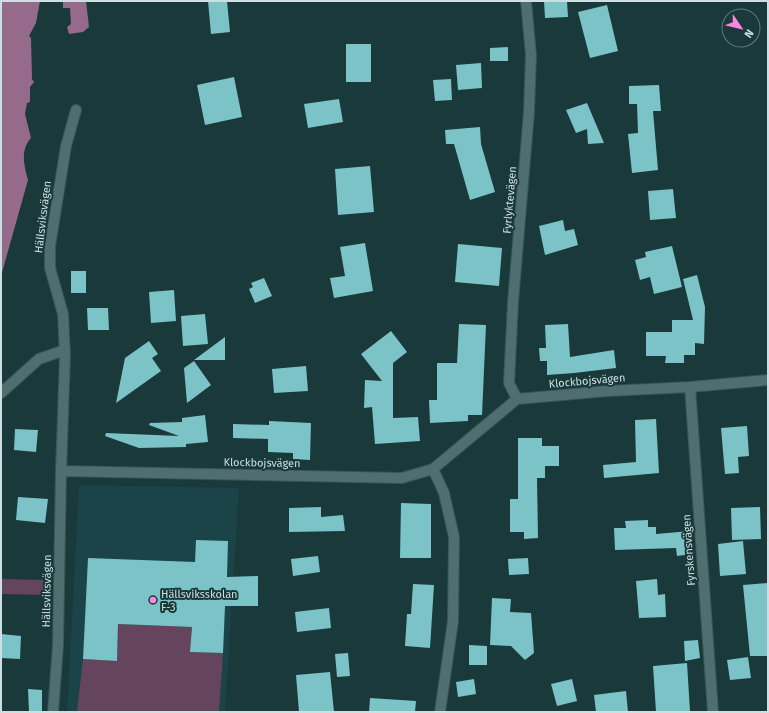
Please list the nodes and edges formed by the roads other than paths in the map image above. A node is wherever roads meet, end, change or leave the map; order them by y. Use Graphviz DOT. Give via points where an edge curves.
graph roads {
  1 [pos="526,1"];
  2 [pos="76,110"];
  3 [pos="65,350"];
  4 [pos="768,380"];
  5 [pos="690,387"];
  6 [pos="1,393"];
  7 [pos="517,399"];
  8 [pos="434,470"];
  9 [pos="61,471"];
  10 [pos="53,712"];
  11 [pos="440,712"];
  12 [pos="713,712"];
  1 -- 7 [label="street, Fyrlyktevägen" via="531,55 529,112 509,383"];
  2 -- 3 [label="street, Hällsviksvägen" via="66,146 50,246 50,268 63,314"];
  3 -- 6 [label="street" via="39,359"];
  3 -- 9 [label="street, Hällsviksvägen"];
  4 -- 5 [label="street, Klockbojsvägen"];
  5 -- 7 [label="street, Klockbojsvägen"];
  5 -- 12 [label="street, Fyrskensvägen"];
  7 -- 8 [label="street, Klockbojsvägen"];
  8 -- 9 [label="street, Klockbojsvägen" via="402,478"];
  8 -- 11 [label="street" via="444,493 454,537 453,621"];
  9 -- 10 [label="street, Hällsviksvägen" via="58,645"];
}
